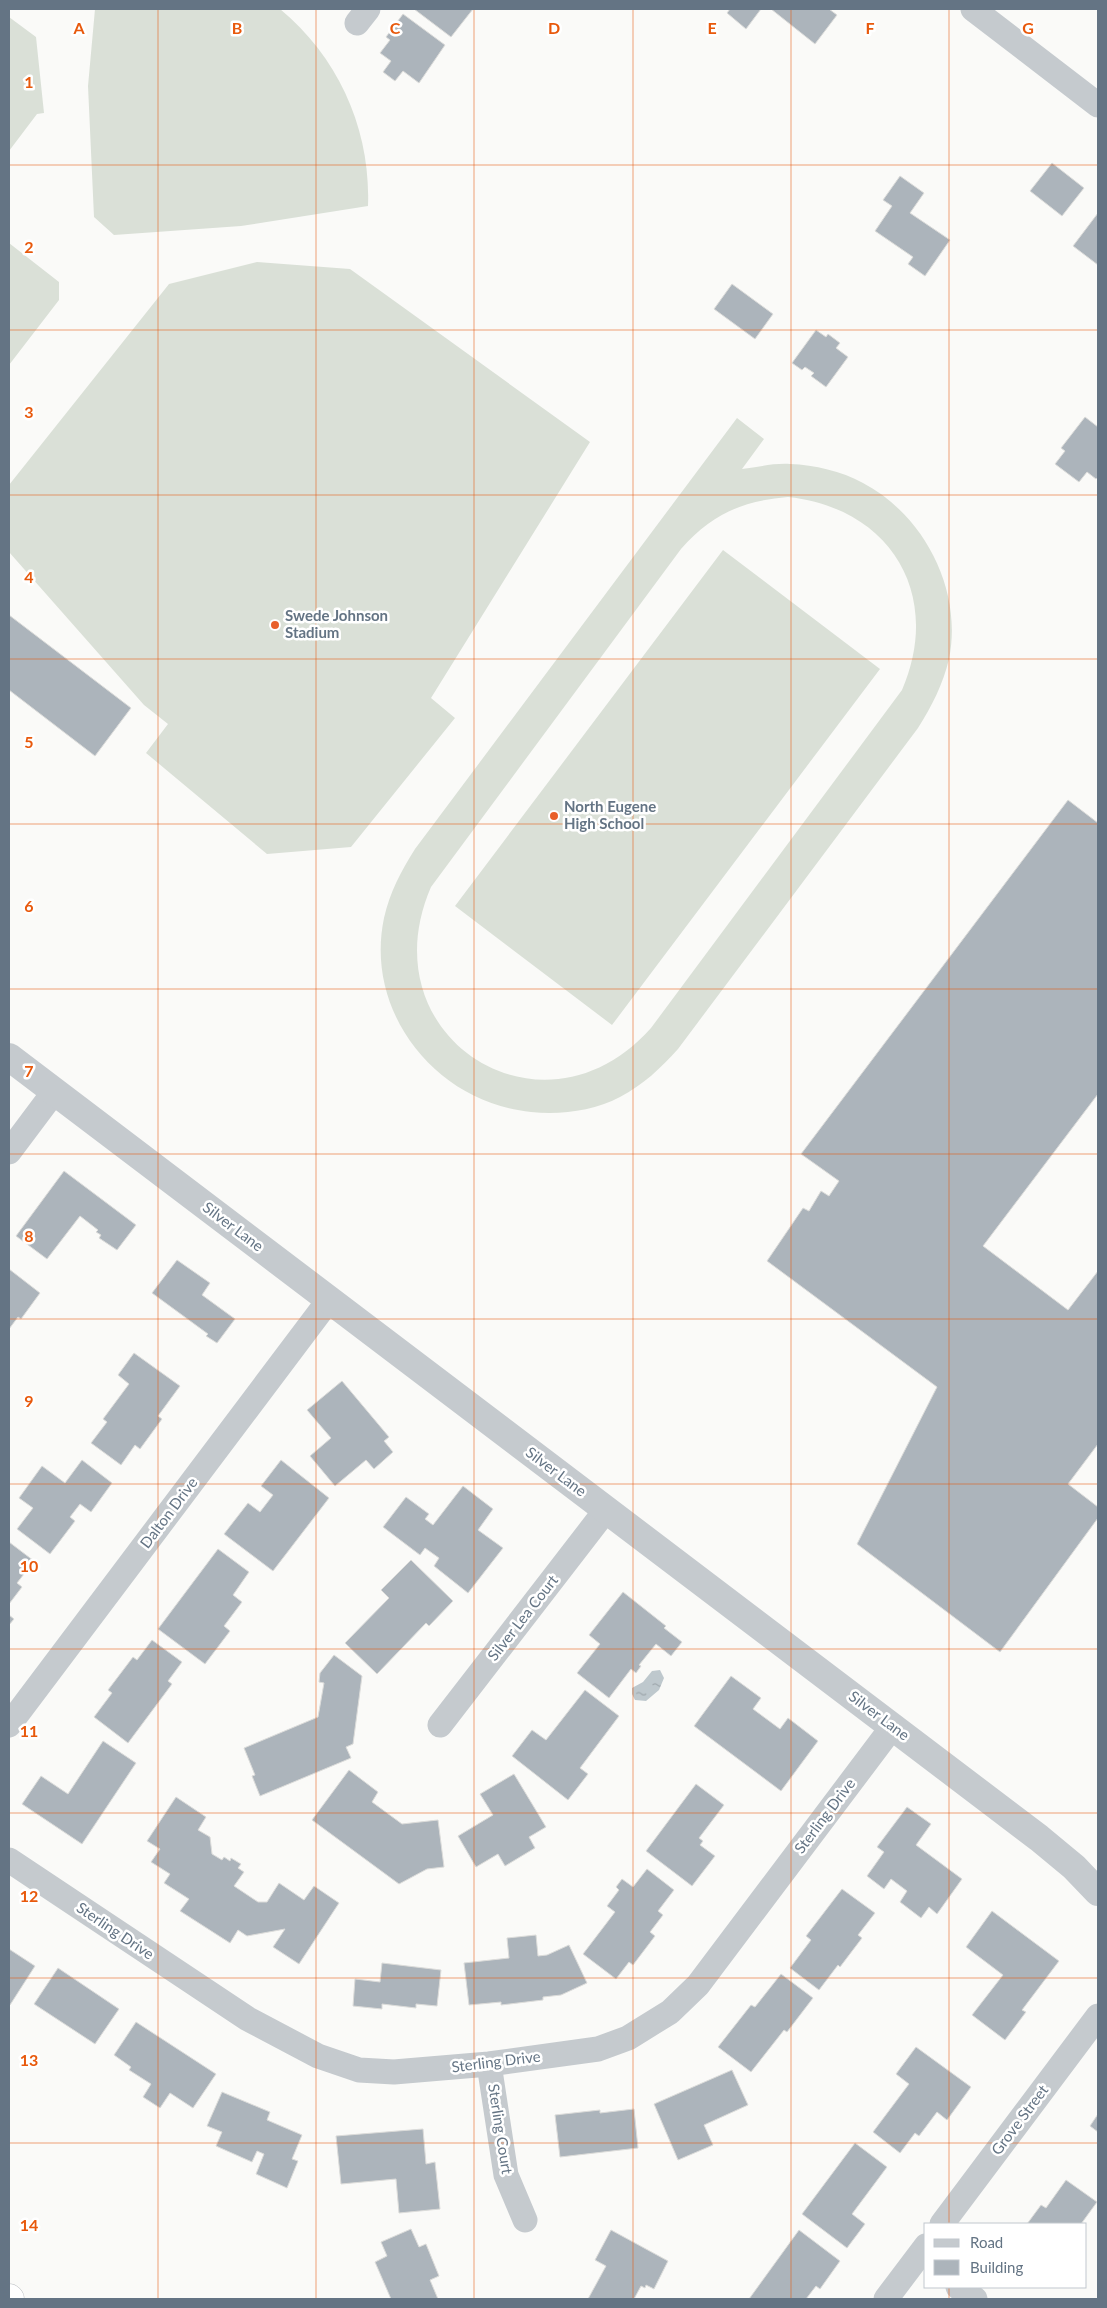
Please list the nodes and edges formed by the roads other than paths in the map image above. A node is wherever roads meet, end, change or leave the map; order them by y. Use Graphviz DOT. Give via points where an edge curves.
graph roads {
  1 [pos="973,9"];
  2 [pos="1098,105"];
  3 [pos="9,1057"];
  4 [pos="54,1092"];
  5 [pos="9,1152"];
  6 [pos="329,1300"];
  7 [pos="606,1510"];
  8 [pos="9,1725"];
  9 [pos="440,1725"];
  10 [pos="893,1726"];
  11 [pos="9,1860"];
  12 [pos="1098,1892"];
  13 [pos="1098,2016"];
  14 [pos="490,2064"];
  15 [pos="525,2220"];
  16 [pos="943,2223"];
  17 [pos="923,2255"];
  18 [pos="959,2288"];
  19 [pos="886,2299"];
  20 [pos="975,2299"];
  1 -- 2 [label="street"];
  3 -- 4 [label="street, Silver Lane"];
  4 -- 5 [label="street"];
  4 -- 6 [label="street, Silver Lane"];
  6 -- 7 [label="street, Silver Lane"];
  6 -- 8 [label="street, Dalton Drive"];
  7 -- 9 [label="street, Silver Lea Court"];
  7 -- 10 [label="street, Silver Lane"];
  10 -- 12 [label="street, Silver Lane" via="1039,1838"];
  10 -- 14 [label="street, Sterling Drive" via="698,1985 670,2012 628,2038 598,2049"];
  11 -- 14 [label="street, Sterling Drive" via="248,2019 318,2056 359,2070 394,2072"];
  13 -- 16 [label="street, Grove Street"];
  14 -- 15 [label="street, Sterling Court" via="506,2175"];
  17 -- 19 [label="street"];
  18 -- 20 [label="street"];
}
